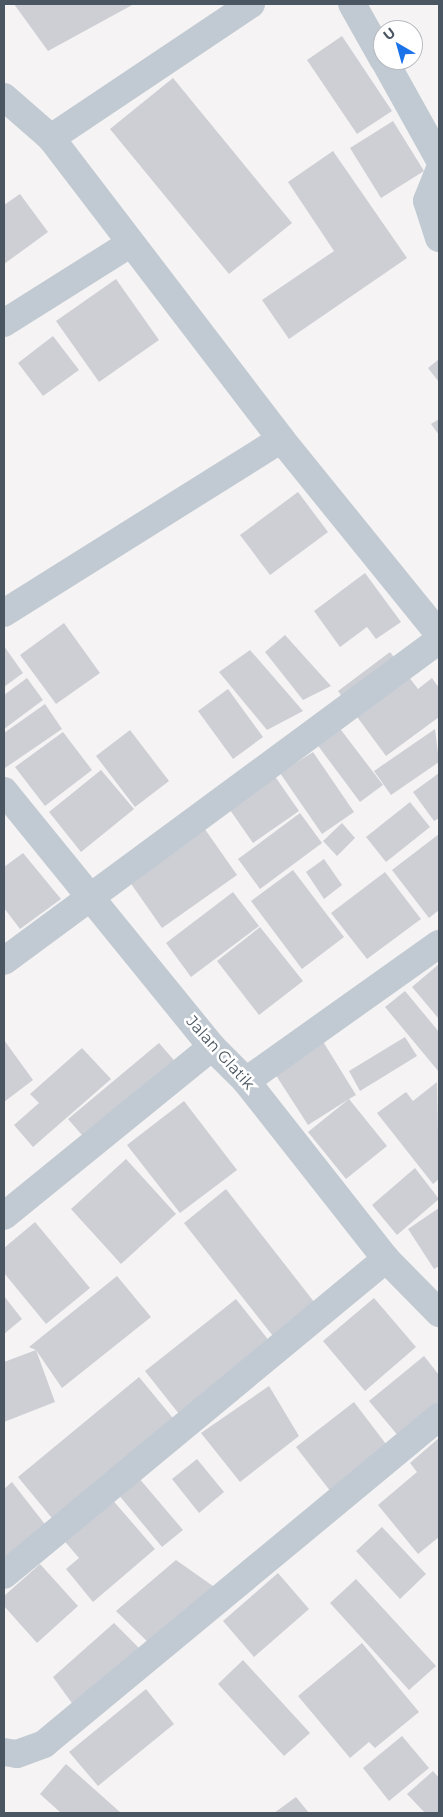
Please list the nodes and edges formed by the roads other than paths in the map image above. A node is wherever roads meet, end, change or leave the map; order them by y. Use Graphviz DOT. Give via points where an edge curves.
graph roads {
  1 [pos="251,4"];
  2 [pos="352,4"];
  3 [pos="373,41"];
  4 [pos="389,70"];
  5 [pos="4,97"];
  6 [pos="51,138"];
  7 [pos="439,159"];
  8 [pos="439,171"];
  9 [pos="439,238"];
  10 [pos="131,243"];
  11 [pos="4,323"];
  12 [pos="281,439"];
  13 [pos="4,612"];
  14 [pos="439,634"];
  15 [pos="439,640"];
  16 [pos="4,791"];
  17 [pos="91,899"];
  18 [pos="439,944"];
  19 [pos="4,961"];
  20 [pos="212,1048"];
  21 [pos="246,1081"];
  22 [pos="4,1216"];
  23 [pos="386,1259"];
  24 [pos="436,1302"];
  25 [pos="439,1418"];
  26 [pos="4,1575"];
  27 [pos="4,1752"];
  1 -- 6 [label="street"];
  2 -- 3 [label="street"];
  4 -- 7 [label="street"];
  5 -- 6 [label="street"];
  6 -- 10 [label="street"];
  8 -- 9 [label="street" via="427,201"];
  10 -- 11 [label="street"];
  10 -- 12 [label="street"];
  12 -- 13 [label="street"];
  12 -- 14 [label="street"];
  15 -- 17 [label="street"];
  16 -- 17 [label="street, Jalan Glatik"];
  17 -- 19 [label="street"];
  17 -- 20 [label="street, Jalan Glatik"];
  18 -- 21 [label="street"];
  20 -- 21 [label="street, Jalan Glatik"];
  20 -- 22 [label="street"];
  21 -- 23 [label="street, Jalan Glatik"];
  23 -- 24 [label="street, Jalan Glatik"];
  23 -- 26 [label="street"];
  25 -- 27 [label="street" via="44,1744 17,1754"];
}
